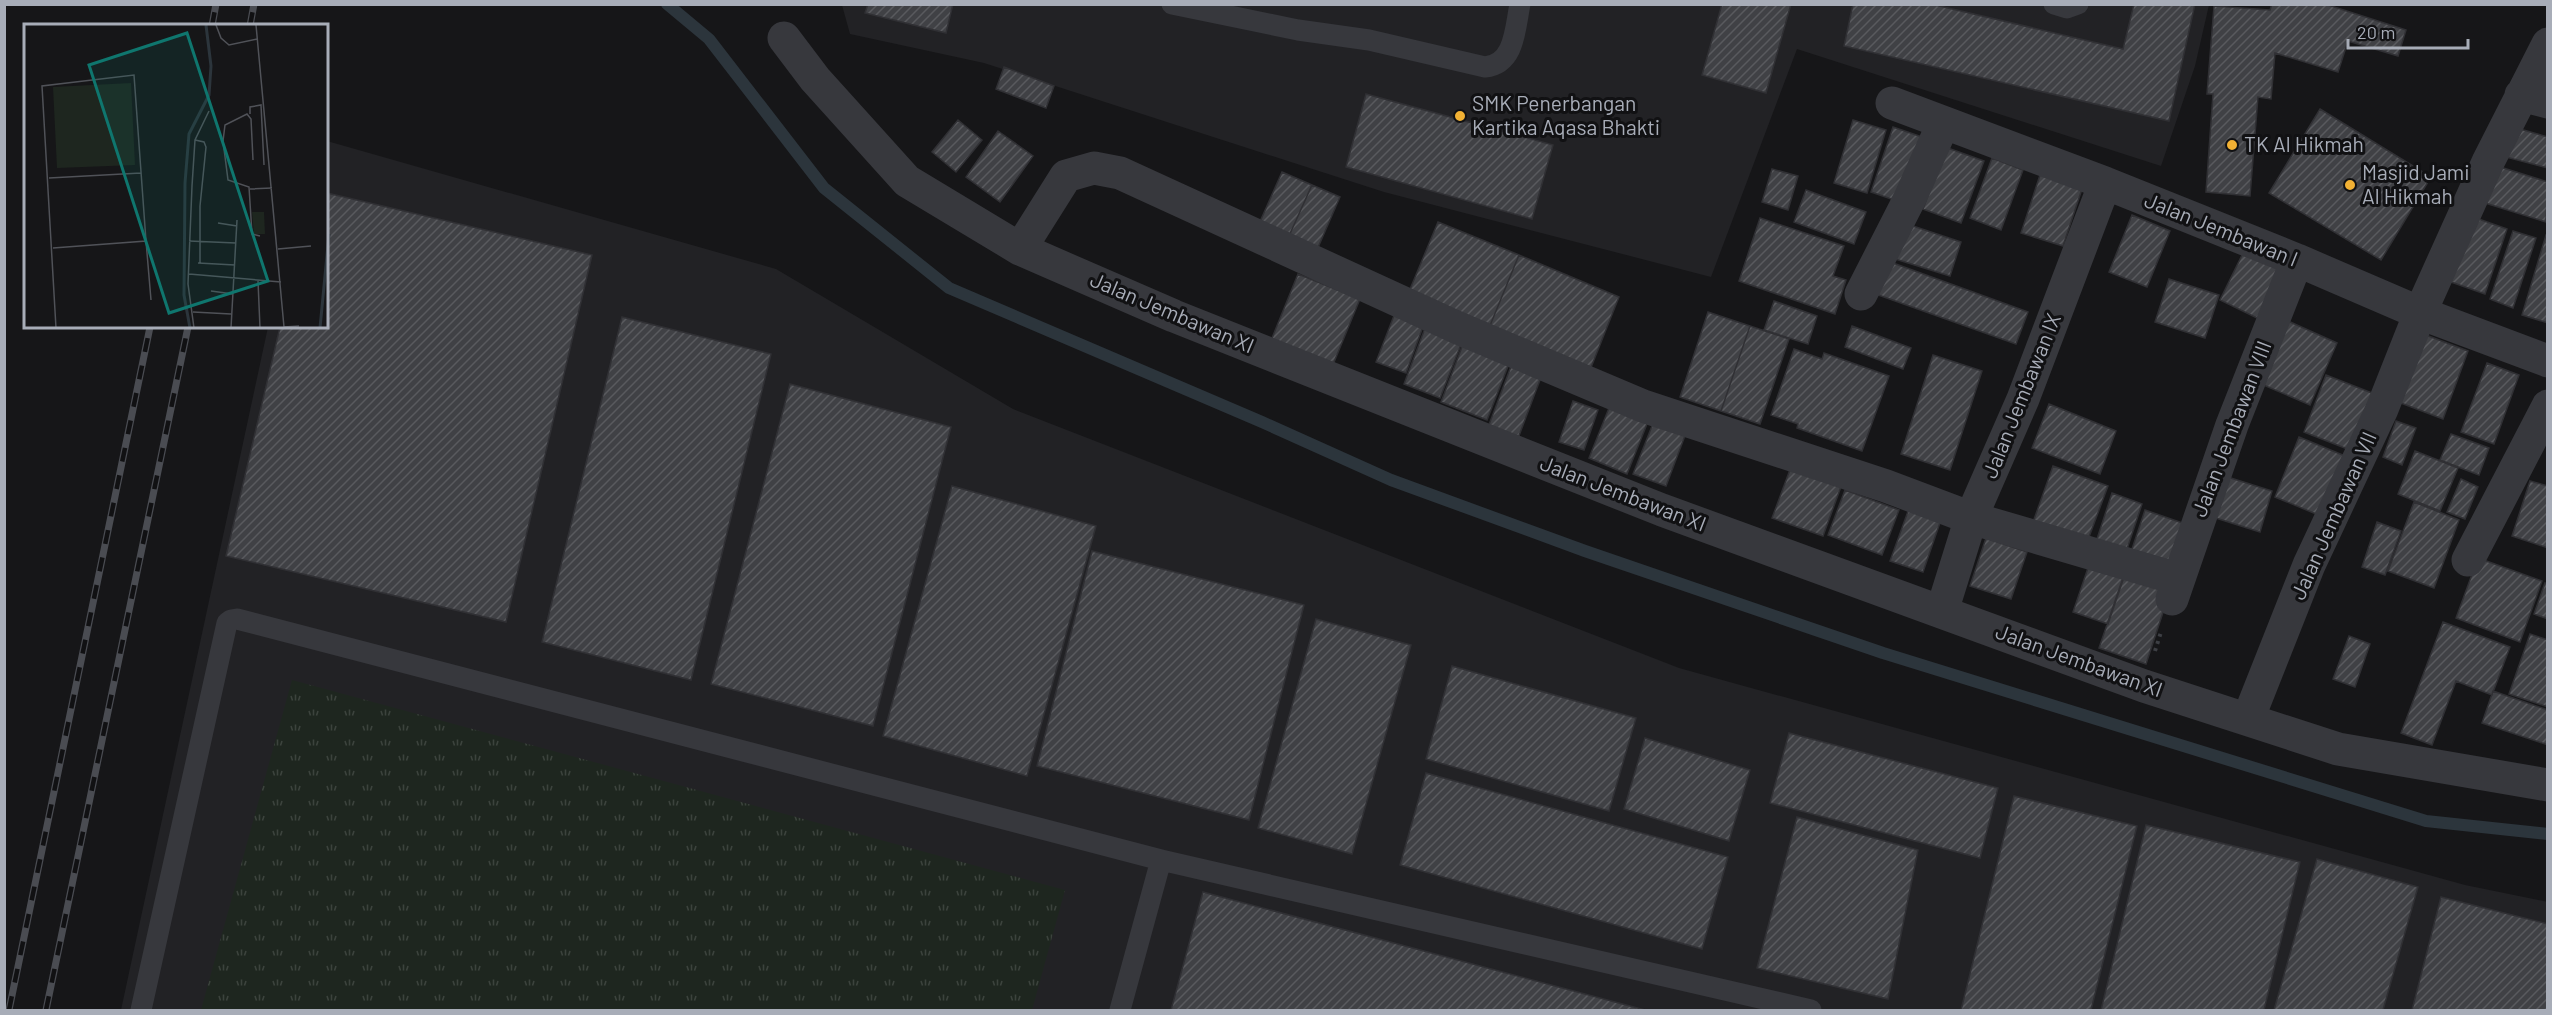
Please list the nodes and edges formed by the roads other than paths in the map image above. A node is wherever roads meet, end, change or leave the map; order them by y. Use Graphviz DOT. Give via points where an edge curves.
graph roads {
  1 [pos="1172,4"];
  2 [pos="1520,4"];
  3 [pos="2054,4"];
  4 [pos="2078,4"];
  5 [pos="784,38"];
  6 [pos="2547,44"];
  7 [pos="2534,98"];
  8 [pos="1892,103"];
  9 [pos="1943,124"];
  10 [pos="2105,183"];
  11 [pos="1020,249"];
  12 [pos="2297,260"];
  13 [pos="1861,294"];
  14 [pos="2420,314"];
  15 [pos="2547,361"];
  16 [pos="2547,406"];
  17 [pos="1971,518"];
  18 [pos="2468,560"];
  19 [pos="1941,610"];
  20 [pos="2248,718"];
  21 [pos="2547,785"];
  22 [pos="1161,860"];
  23 [pos="141,1011"];
  24 [pos="1120,1011"];
  25 [pos="1811,1011"];
  1 -- 2 [label="lane" via="1369,40 1485,67 1498,64 1509,53"];
  3 -- 4 [label="lane" via="2067,8"];
  5 -- 11 [label="street, Jalan Jembawan XI" via="815,79 907,181"];
  6 -- 7 [label="street, Jalan Jembawan VII"];
  7 -- 14 [label="street, Jalan Jembawan VII"];
  8 -- 9 [label="street, Jalan Jembawan I"];
  9 -- 10 [label="street, Jalan Jembawan I"];
  9 -- 13 [label="street"];
  10 -- 12 [label="street, Jalan Jembawan I"];
  10 -- 17 [label="street, Jalan Jembawan IX" via="2023,399"];
  11 -- 17 [label="street" via="1066,176 1094,168 1120,173 1456,327 1643,406"];
  11 -- 19 [label="street, Jalan Jembawan XI" via="1185,320 1651,506"];
  12 -- 14 [label="street, Jalan Jembawan I"];
  12 -- 17 [label="street, Jalan Jembawan VIII" via="2232,425 2175,589"];
  14 -- 15 [label="street, Jalan Jembawan I"];
  14 -- 20 [label="street, Jalan Jembawan VII" via="2382,409 2309,565"];
  16 -- 18 [label="street"];
  17 -- 19 [label="street, Jalan Jembawan IX"];
  19 -- 20 [label="street, Jalan Jembawan XI" via="2144,686"];
  20 -- 21 [label="street, Jalan Jembawan XI" via="2338,749"];
  22 -- 23 [label="lane" via="237,619 227,623"];
  22 -- 24 [label="lane"];
  22 -- 25 [label="lane"];
}
